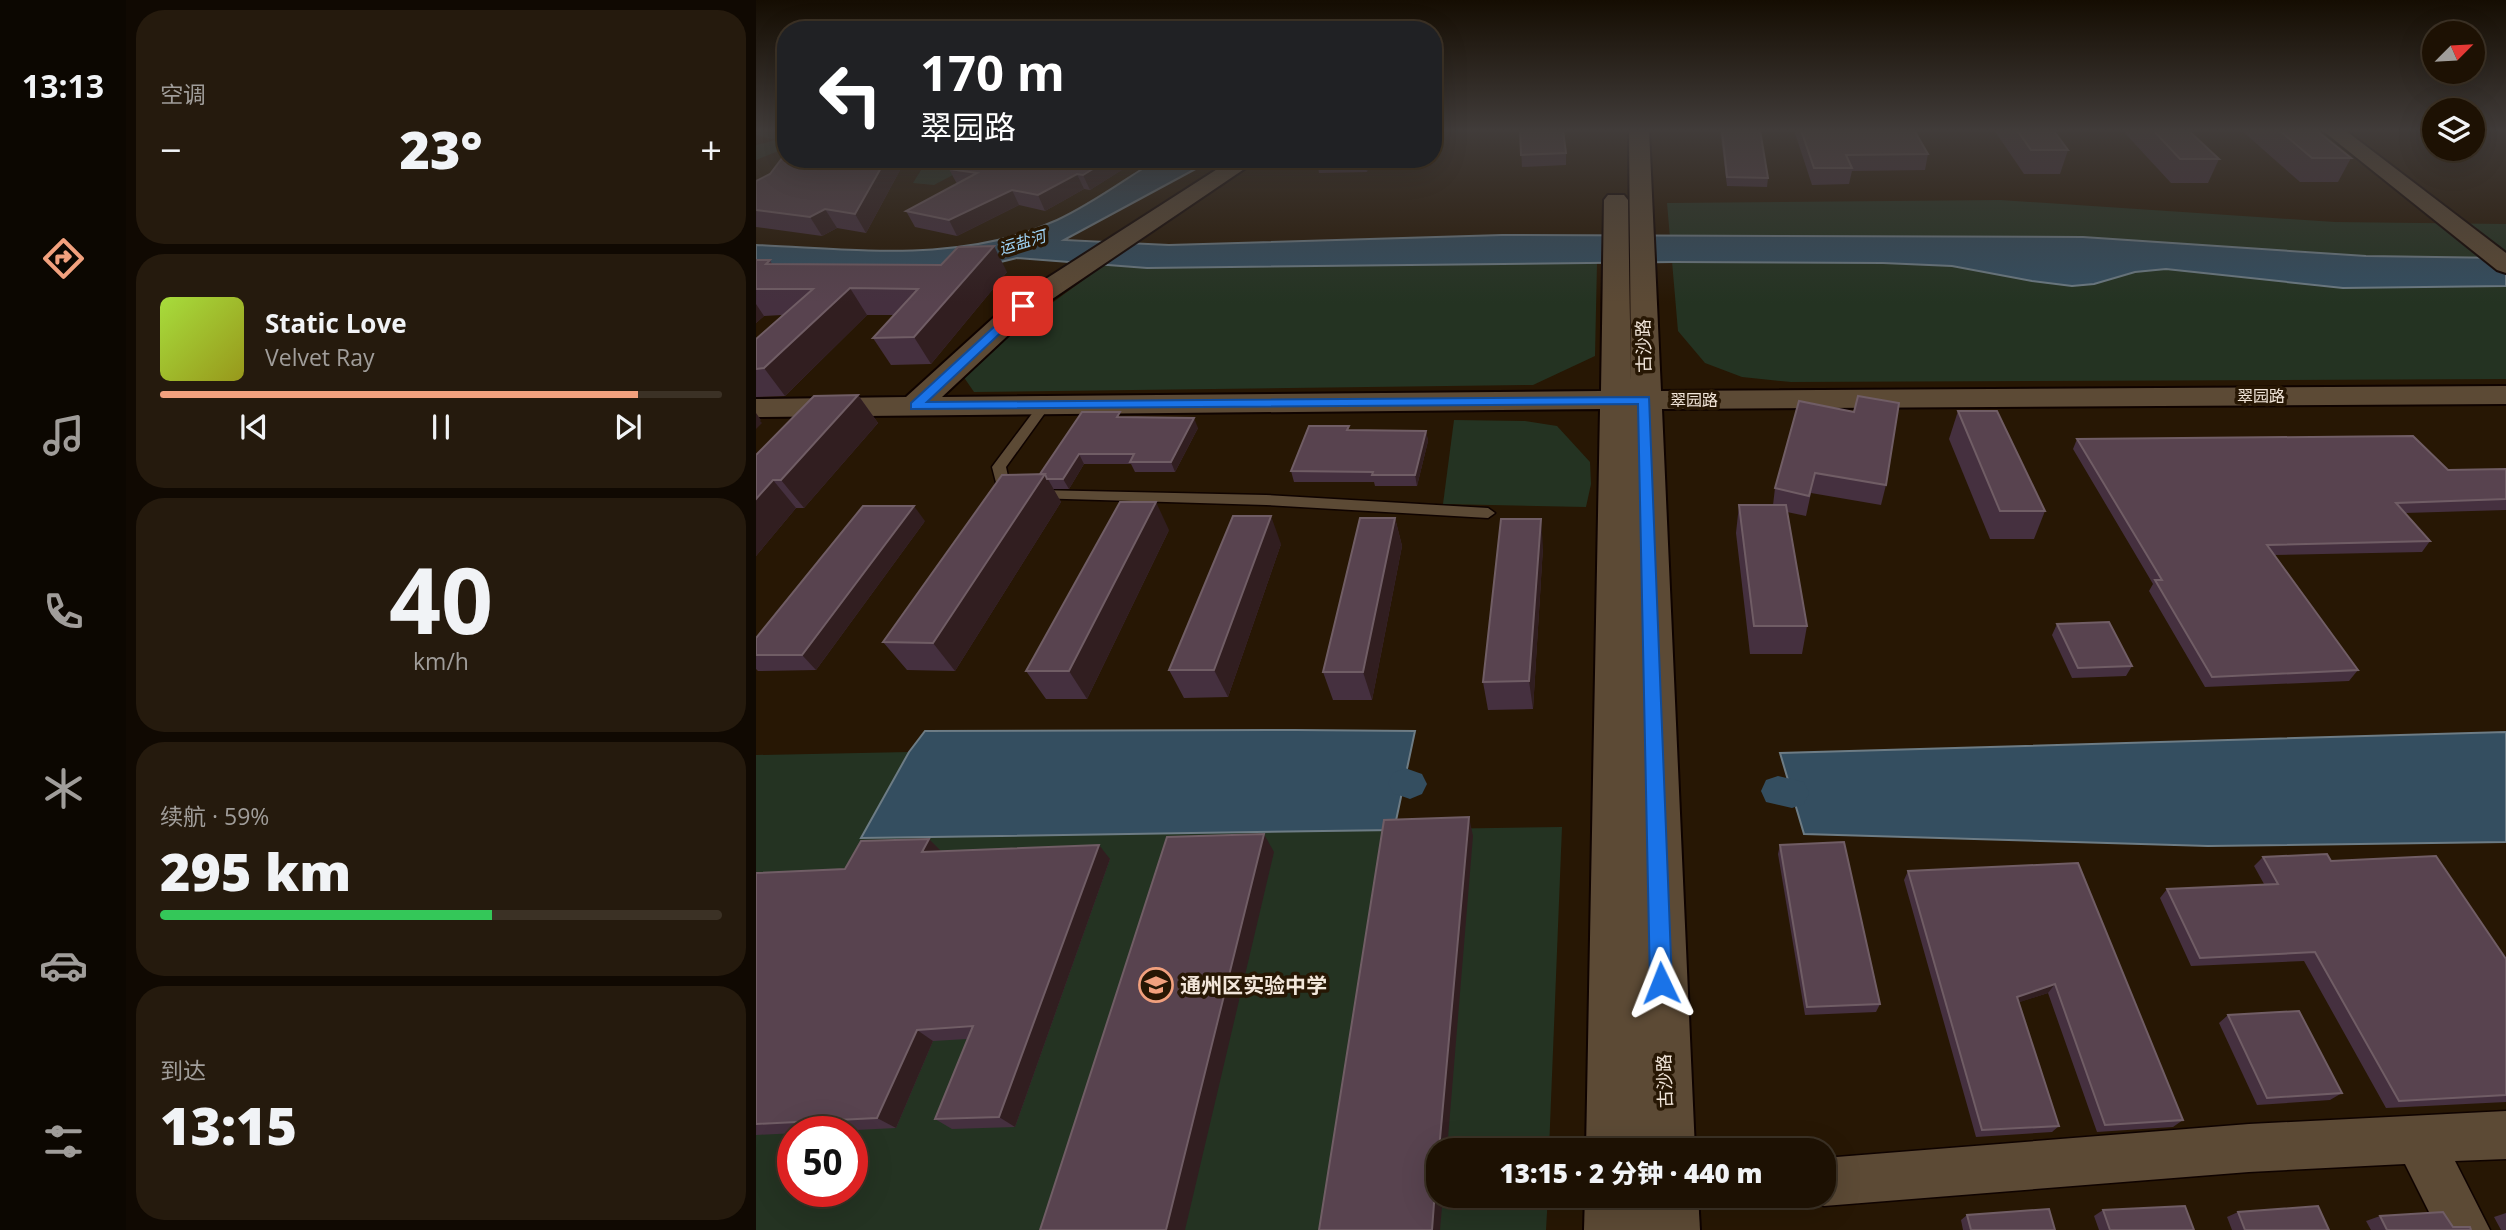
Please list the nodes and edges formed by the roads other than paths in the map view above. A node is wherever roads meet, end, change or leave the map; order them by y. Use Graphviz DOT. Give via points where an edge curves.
graph roads {
  1 [pos="1204,187"];
  2 [pos="1617,187"];
  3 [pos="1632,187"];
  4 [pos="2406,187"];
  5 [pos="1628,222"];
  6 [pos="2506,265"];
  7 [pos="2506,395"];
  8 [pos="1630,400"];
  9 [pos="915,406"];
  10 [pos="1044,406"];
  11 [pos="756,408"];
  12 [pos="1488,513"];
  13 [pos="2506,1135"];
  14 [pos="1615,1138"];
  15 [pos="1665,1138"];
  16 [pos="2418,1140"];
  17 [pos="1836,1181"];
  18 [pos="1615,1208"];
  19 [pos="1668,1208"];
  20 [pos="1615,1230"];
  21 [pos="1668,1230"];
  22 [pos="2465,1230"];
  1 -- 9 [label="street" via="1023,306"];
  2 -- 5 [label="street, 古沙路"];
  3 -- 5 [label="street, 古沙路"];
  4 -- 6 [label="street"];
  5 -- 8 [label="street, 古沙路"];
  7 -- 8 [label="street, 翠园路"];
  8 -- 10 [label="street, 翠园路"];
  8 -- 14 [label="street, 古沙路"];
  8 -- 15 [label="street, 古沙路"];
  9 -- 10 [label="street, 翠园路"];
  9 -- 11 [label="street, 翠园路"];
  10 -- 12 [label="lane" via="999,467 1004,495 1266,500"];
  13 -- 16 [label="street"];
  16 -- 17 [label="street" via="2249,1148"];
  16 -- 22 [label="street"];
  18 -- 20 [label="street"];
  19 -- 21 [label="street"];
}
